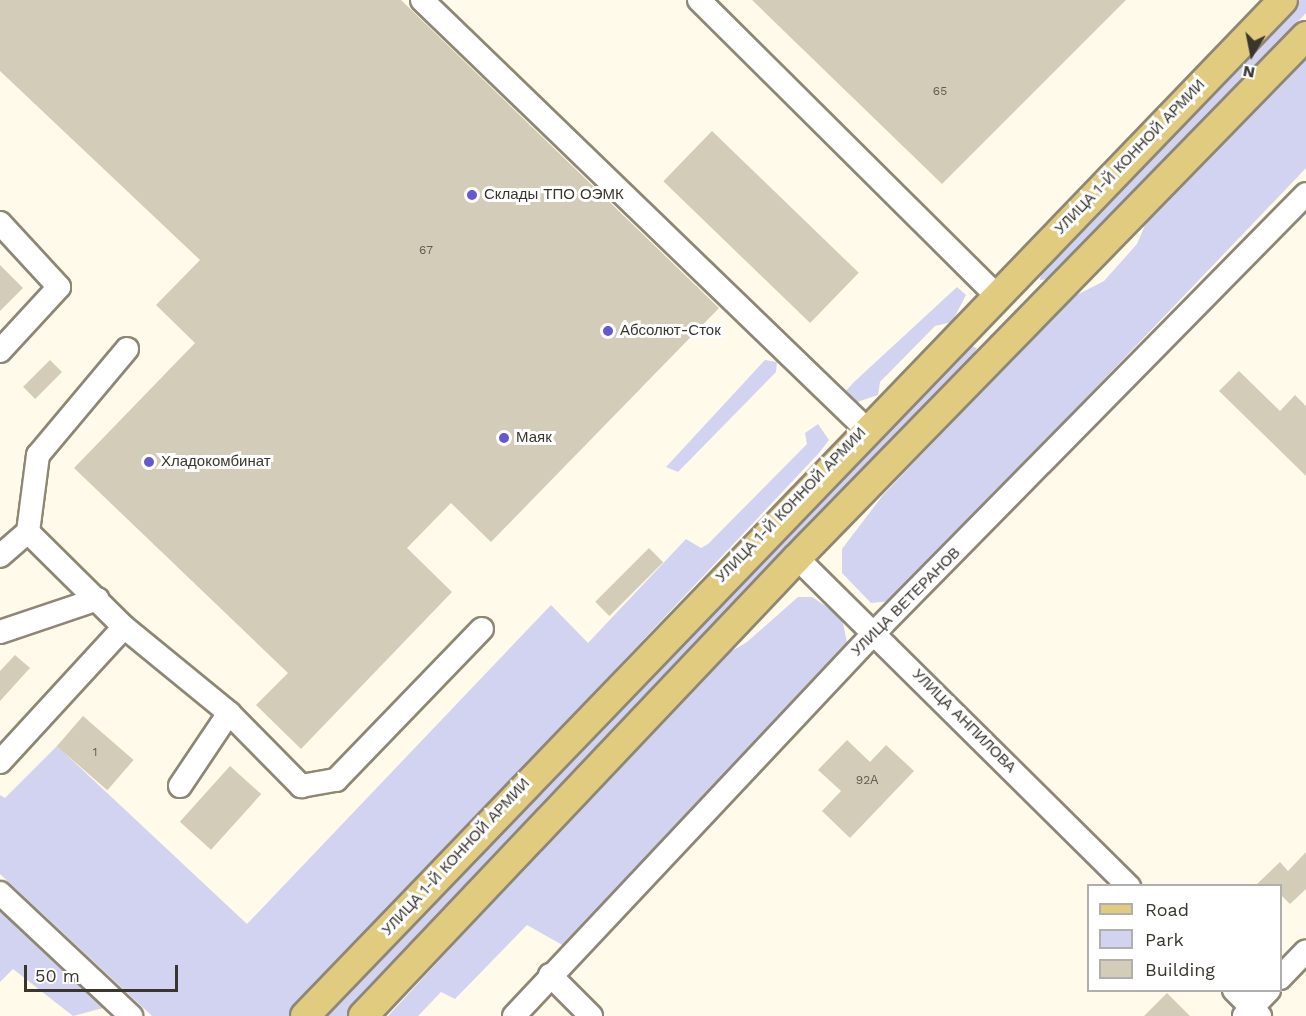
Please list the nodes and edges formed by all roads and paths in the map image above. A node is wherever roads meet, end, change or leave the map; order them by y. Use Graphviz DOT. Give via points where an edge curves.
graph roads {
  1 [pos="422,0"];
  2 [pos="699,0"];
  3 [pos="1283,0"];
  4 [pos="1306,36"];
  5 [pos="1306,194"];
  6 [pos="0,223"];
  7 [pos="995,294"];
  8 [pos="1026,324"];
  9 [pos="127,349"];
  10 [pos="0,351"];
  11 [pos="865,428"];
  12 [pos="28,532"];
  13 [pos="0,556"];
  14 [pos="797,558"];
  15 [pos="98,599"];
  16 [pos="124,627"];
  17 [pos="482,629"];
  18 [pos="0,632"];
  19 [pos="875,632"];
  20 [pos="229,712"];
  21 [pos="0,762"];
  22 [pos="180,786"];
  23 [pos="1128,884"];
  24 [pos="0,893"];
  25 [pos="1306,951"];
  26 [pos="550,975"];
  27 [pos="1282,977"];
  28 [pos="1236,992"];
  29 [pos="1268,992"];
  30 [pos="1252,1013"];
  31 [pos="589,1015"];
  32 [pos="131,1016"];
  33 [pos="305,1016"];
  34 [pos="363,1016"];
  35 [pos="514,1016"];
  1 -- 11 [label="street"];
  2 -- 7 [label="street"];
  3 -- 7 [label="main road, УЛИЦА 1-Й КОННОЙ АРМИИ"];
  4 -- 8 [label="main road"];
  5 -- 19 [label="street, УЛИЦА ВЕТЕРАНОВ"];
  6 -- 10 [label="street" via="58,288"];
  7 -- 8 [label="main road"];
  7 -- 11 [label="main road, УЛИЦА 1-Й КОННОЙ АРМИИ"];
  8 -- 14 [label="main road"];
  9 -- 12 [label="street" via="38,455"];
  11 -- 33 [label="main road, УЛИЦА 1-Й КОННОЙ АРМИИ"];
  12 -- 13 [label="street"];
  12 -- 15 [label="street"];
  14 -- 19 [label="street, УЛИЦА АНПИЛОВА"];
  14 -- 34 [label="main road"];
  15 -- 16 [label="street"];
  15 -- 18 [label="street"];
  16 -- 20 [label="street"];
  16 -- 21 [label="street"];
  17 -- 20 [label="street" via="336,780 301,786"];
  19 -- 23 [label="street, УЛИЦА АНПИЛОВА"];
  19 -- 26 [label="street, УЛИЦА ВЕТЕРАНОВ"];
  20 -- 22 [label="street"];
  24 -- 32 [label="street"];
  25 -- 27 [label="street"];
  26 -- 31 [label="street"];
  26 -- 35 [label="street, УЛИЦА ВЕТЕРАНОВ"];
  28 -- 30 [label="street"];
  29 -- 30 [label="street"];
}
